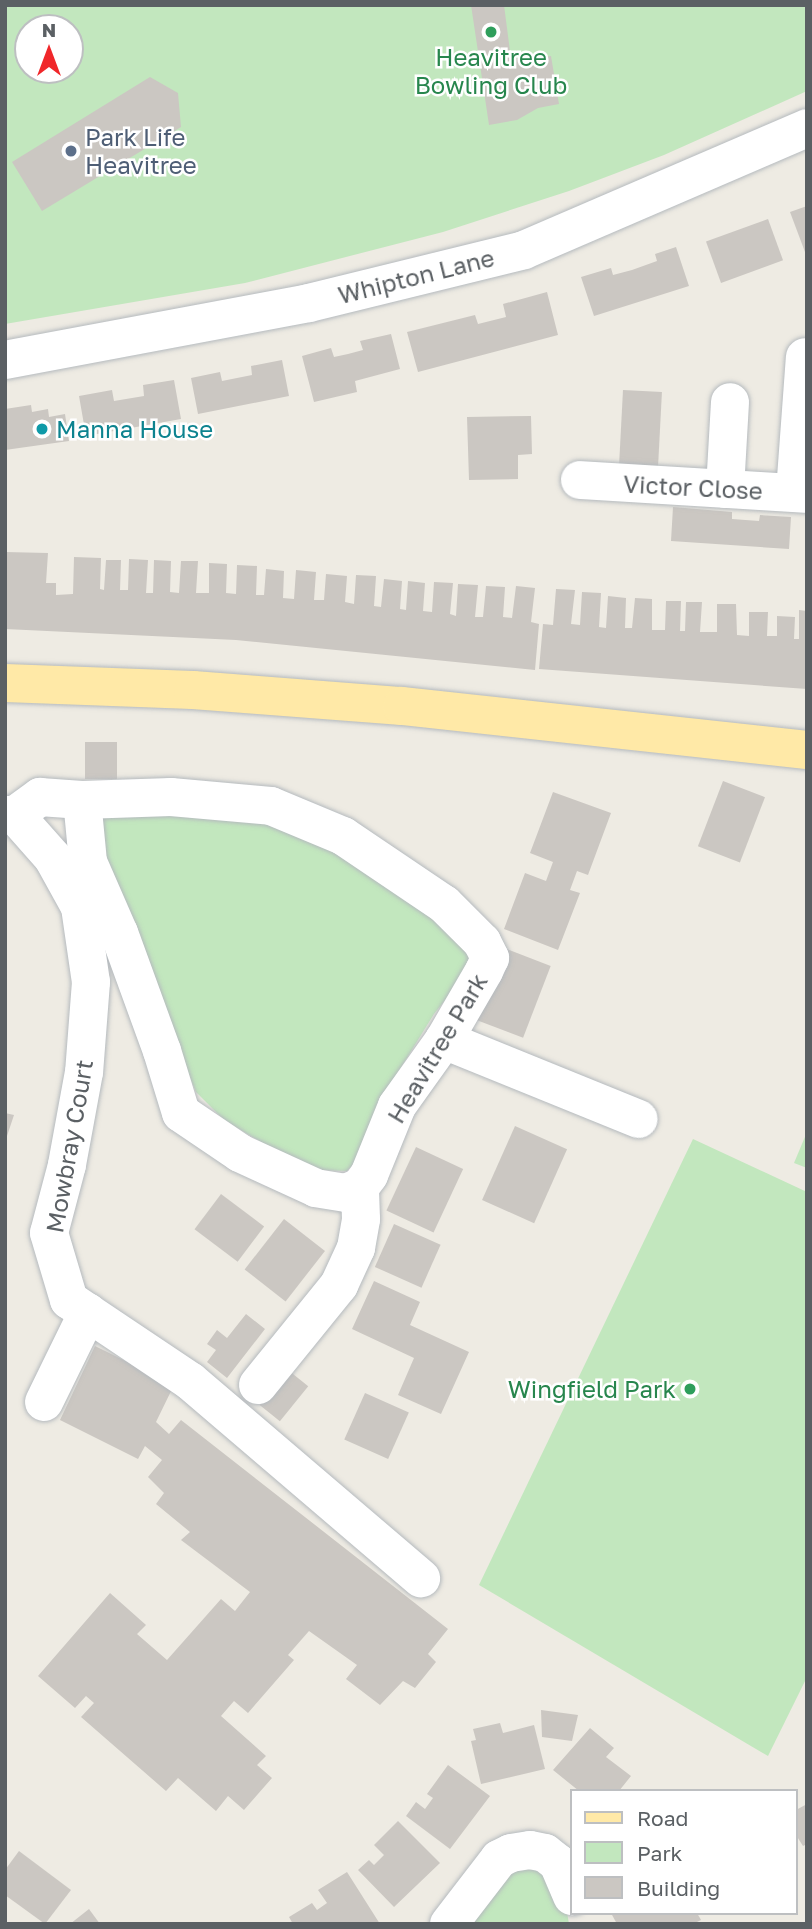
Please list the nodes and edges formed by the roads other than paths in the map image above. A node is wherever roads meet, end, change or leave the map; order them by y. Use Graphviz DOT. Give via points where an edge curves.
graph roads {
  1 [pos="807,128"];
  2 [pos="805,357"];
  3 [pos="5,360"];
  4 [pos="730,402"];
  5 [pos="580,481"];
  6 [pos="725,489"];
  7 [pos="801,493"];
  8 [pos="5,682"];
  9 [pos="807,750"];
  10 [pos="82,800"];
  11 [pos="10,815"];
  12 [pos="444,1040"];
  13 [pos="639,1119"];
  14 [pos="360,1187"];
  15 [pos="88,1312"];
  16 [pos="258,1385"];
  17 [pos="44,1402"];
  18 [pos="421,1578"];
  19 [pos="570,1891"];
  20 [pos="449,1924"];
  1 -- 3 [label="street, Whipton Lane" via="524,250 309,303"];
  2 -- 7 [label="street"];
  4 -- 6 [label="street"];
  5 -- 6 [label="street, Victor Close"];
  6 -- 7 [label="street, Victor Close"];
  8 -- 9 [label="main road" via="402,706"];
  10 -- 11 [label="street, Heavitree Park" via="40,797"];
  10 -- 12 [label="street, Heavitree Park" via="172,797 271,806 343,836 444,904 482,942 489,958"];
  10 -- 14 [label="street" via="88,862 124,946 181,1113 240,1153 316,1188 346,1193"];
  11 -- 15 [label="street, Mowbray Court" via="53,858 80,907 91,982 84,1072 49,1233 69,1300"];
  12 -- 13 [label="street"];
  12 -- 14 [label="street, Heavitree Park" via="397,1106"];
  14 -- 16 [label="street" via="356,1248 339,1285"];
  15 -- 17 [label="street"];
  15 -- 18 [label="street, Mowbray Court" via="190,1381"];
  19 -- 20 [label="street" via="558,1863 545,1853 511,1853 499,1859"];
}
